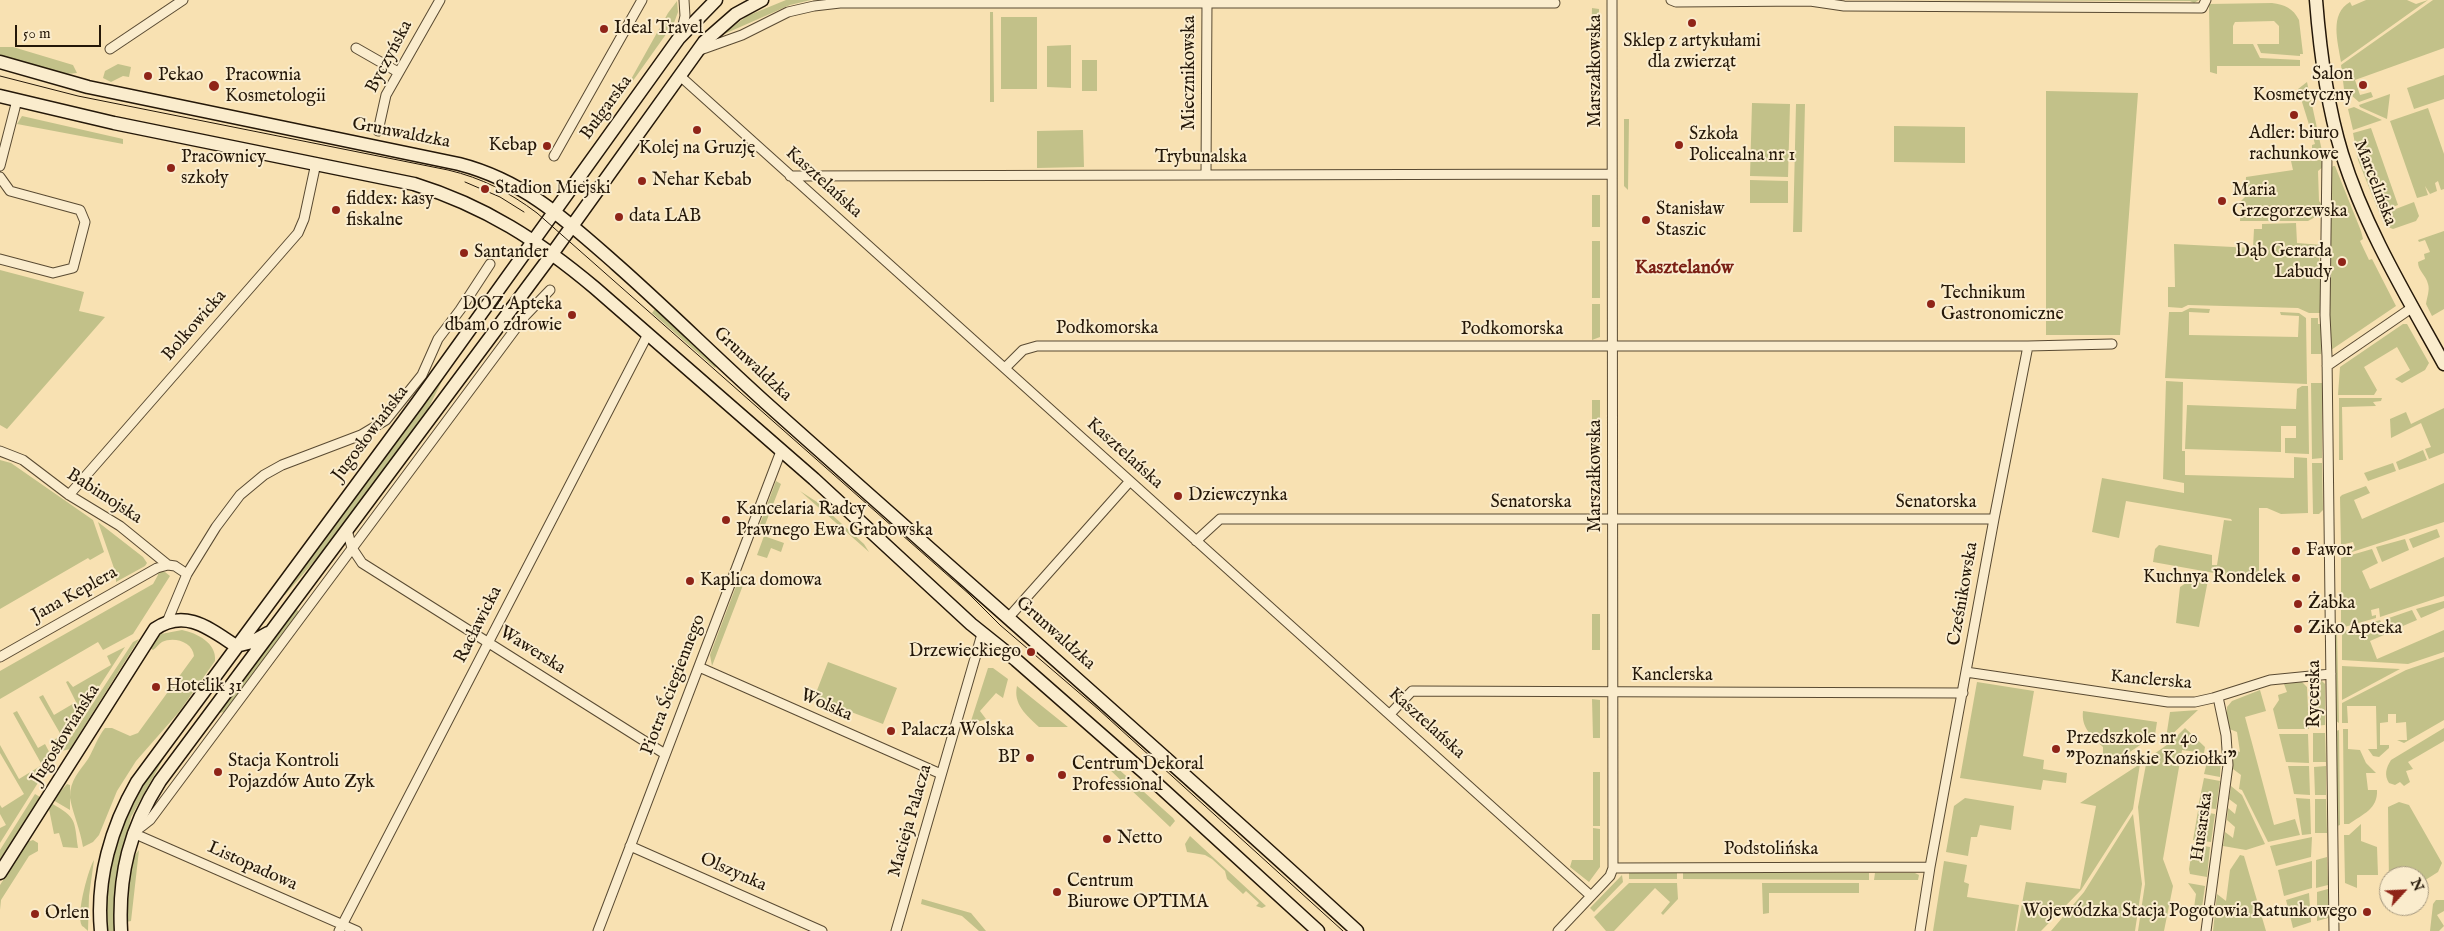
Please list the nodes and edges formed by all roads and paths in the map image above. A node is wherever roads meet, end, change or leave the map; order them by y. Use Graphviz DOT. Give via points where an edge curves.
graph roads {
  1 [pos="183,0"];
  2 [pos="440,0"];
  3 [pos="642,0"];
  4 [pos="684,0"];
  5 [pos="716,0"];
  6 [pos="762,0"];
  7 [pos="1612,0"];
  8 [pos="1671,0"];
  9 [pos="2206,0"];
  10 [pos="2316,0"];
  11 [pos="1529,1"];
  12 [pos="1207,2"];
  13 [pos="1554,3"];
  14 [pos="679,38"];
  15 [pos="356,48"];
  16 [pos="110,49"];
  17 [pos="698,51"];
  18 [pos="0,62"];
  19 [pos="398,72"];
  20 [pos="680,76"];
  21 [pos="0,96"];
  22 [pos="17,100"];
  23 [pos="378,131"];
  24 [pos="554,156"];
  25 [pos="2327,156"];
  26 [pos="316,163"];
  27 [pos="0,166"];
  28 [pos="1206,174"];
  29 [pos="1612,174"];
  30 [pos="790,176"];
  31 [pos="0,177"];
  32 [pos="553,211"];
  33 [pos="572,226"];
  34 [pos="532,241"];
  35 [pos="552,254"];
  36 [pos="0,259"];
  37 [pos="490,264"];
  38 [pos="550,290"];
  39 [pos="2413,307"];
  40 [pos="648,334"];
  41 [pos="2112,344"];
  42 [pos="1612,346"];
  43 [pos="2028,346"];
  44 [pos="2444,364"];
  45 [pos="2327,366"];
  46 [pos="1005,368"];
  47 [pos="0,451"];
  48 [pos="781,451"];
  49 [pos="1130,481"];
  50 [pos="69,495"];
  51 [pos="1612,519"];
  52 [pos="1994,519"];
  53 [pos="347,530"];
  54 [pos="1196,540"];
  55 [pos="352,548"];
  56 [pos="168,565"];
  57 [pos="187,574"];
  58 [pos="1009,617"];
  59 [pos="167,622"];
  60 [pos="272,632"];
  61 [pos="982,634"];
  62 [pos="489,642"];
  63 [pos="236,646"];
  64 [pos="0,657"];
  65 [pos="699,667"];
  66 [pos="1966,672"];
  67 [pos="2331,674"];
  68 [pos="232,684"];
  69 [pos="1612,692"];
  70 [pos="1963,693"];
  71 [pos="2218,697"];
  72 [pos="1390,714"];
  73 [pos="665,754"];
  74 [pos="940,774"];
  75 [pos="133,833"];
  76 [pos="630,846"];
  77 [pos="1930,867"];
  78 [pos="1613,868"];
  79 [pos="0,873"];
  80 [pos="1591,896"];
  81 [pos="341,928"];
  82 [pos="101,931"];
  83 [pos="121,931"];
  84 [pos="357,931"];
  85 [pos="598,931"];
  86 [pos="822,931"];
  87 [pos="896,931"];
  88 [pos="1318,931"];
  89 [pos="1357,931"];
  90 [pos="1558,931"];
  91 [pos="1920,931"];
  92 [pos="2206,931"];
  93 [pos="2334,931"];
  1 -- 16 [label="street"];
  2 -- 19 [label="street, Byczyńska"];
  3 -- 24 [label="street, Bułgarska"];
  4 -- 14 [label="street" via="685,16"];
  5 -- 14 [label="street, Bułgarska"];
  6 -- 17 [label="street" via="727,20"];
  7 -- 29 [label="street, Marszałkowska"];
  8 -- 9 [label="street" via="1810,1 1844,6 2068,8 2202,8"];
  10 -- 39 [label="street, Marcelińska" via="2324,77 2342,154 2378,241"];
  11 -- 12 [label="street"];
  11 -- 13 [label="street"];
  12 -- 17 [label="street" via="829,4 788,12 742,35"];
  12 -- 28 [label="street, Miecznikowska"];
  14 -- 32 [label="street, Bułgarska"];
  15 -- 19 [label="street"];
  17 -- 20 [label="street"];
  18 -- 32 [label="street, Grunwaldzka" via="96,89 464,165 521,188"];
  19 -- 23 [label="street, Byczyńska" via="386,95"];
  20 -- 30 [label="street, Kasztelańska"];
  20 -- 33 [label="street"];
  21 -- 22 [label="street"];
  22 -- 26 [label="street" via="114,123"];
  22 -- 27 [label="street"];
  25 -- 45 [label="street, Rycerska"];
  26 -- 34 [label="street" via="389,178 448,195 480,208"];
  26 -- 50 [label="street, Bolkowicka" via="304,219 298,232"];
  28 -- 29 [label="street, Trybunalska"];
  28 -- 30 [label="street, Trybunalska"];
  29 -- 42 [label="street, Marszałkowska"];
  30 -- 46 [label="street, Kasztelańska"];
  31 -- 36 [label="street" via="10,191 80,210 85,222 73,268 53,273"];
  32 -- 33 [label="street, Grunwaldzka"];
  32 -- 34 [label="street, Bułgarska"];
  33 -- 35 [label="street"];
  33 -- 58 [label="street, Grunwaldzka" via="664,306 766,403"];
  34 -- 35 [label="street"];
  34 -- 63 [label="street, Jugosłowiańska" via="417,403"];
  35 -- 40 [label="street" via="573,268"];
  35 -- 53 [label="street, Jugosłowiańska"];
  37 -- 57 [label="street, Jugosłowiańska" via="438,339 422,375 386,420 361,434 282,466 254,483 240,495 216,527"];
  38 -- 55 [label="street" via="525,316"];
  39 -- 44 [label="street, Marcelińska"];
  39 -- 45 [label="street"];
  40 -- 48 [label="street"];
  40 -- 62 [label="street, Racławicka"];
  41 -- 43 [label="street"];
  42 -- 43 [label="street, Podkomorska"];
  42 -- 46 [label="street, Podkomorska" via="1037,346 1023,350"];
  42 -- 51 [label="street, Marszałkowska"];
  43 -- 52 [label="street, Cześnikowska"];
  45 -- 67 [label="street, Rycerska"];
  46 -- 49 [label="street, Kasztelańska"];
  47 -- 50 [label="street, Babimojska" via="23,460"];
  48 -- 61 [label="street"];
  48 -- 65 [label="street, Piotra Ściegiennego"];
  49 -- 54 [label="street, Kasztelańska"];
  49 -- 58 [label="street"];
  50 -- 56 [label="street, Babimojska" via="120,526"];
  51 -- 52 [label="street, Senatorska"];
  51 -- 54 [label="street, Senatorska" via="1220,519"];
  51 -- 69 [label="street, Marszałkowska"];
  52 -- 66 [label="street, Cześnikowska"];
  53 -- 55 [label="street, Wawerska"];
  53 -- 60 [label="street, Jugosłowiańska"];
  54 -- 72 [label="street, Kasztelańska"];
  55 -- 62 [label="street, Wawerska" via="362,563"];
  55 -- 75 [label="street" via="150,820"];
  56 -- 57 [label="street, Babimojska"];
  56 -- 64 [label="street, Jana Keplera" via="157,568"];
  57 -- 59 [label="street, Jugosłowiańska"];
  58 -- 89 [label="street, Grunwaldzka"];
  59 -- 63 [label="street" via="182,619 195,622"];
  59 -- 79 [label="street, Jugosłowiańska" via="147,639"];
  60 -- 63 [label="street, Jugosłowiańska"];
  60 -- 68 [label="street, Jugosłowiańska"];
  61 -- 74 [label="street, Macieja Palacza"];
  61 -- 88 [label="street" via="1146,774"];
  62 -- 73 [label="street, Wawerska"];
  62 -- 81 [label="street, Racławicka"];
  63 -- 68 [label="street, Jugosłowiańska"];
  63 -- 82 [label="street, Jugosłowiańska" via="137,782 116,826 102,878"];
  65 -- 73 [label="street, Piotra Ściegiennego"];
  65 -- 74 [label="street, Wolska"];
  66 -- 70 [label="street, Cześnikowska"];
  66 -- 71 [label="street, Kanclerska" via="2168,702 2195,702"];
  67 -- 71 [label="street, Kanclerska" via="2270,680"];
  67 -- 93 [label="street, Rycerska"];
  68 -- 75 [label="street, Jugosłowiańska" via="160,781"];
  69 -- 70 [label="street, Kanclerska"];
  69 -- 72 [label="street, Kanclerska" via="1412,691"];
  69 -- 78 [label="street, Marszałkowska"];
  70 -- 77 [label="street, Cześnikowska"];
  71 -- 92 [label="street, Husarska" via="2228,764"];
  72 -- 80 [label="street, Kasztelańska"];
  73 -- 76 [label="street, Piotra Ściegiennego"];
  74 -- 87 [label="street, Macieja Palacza"];
  75 -- 81 [label="street, Listopadowa"];
  75 -- 83 [label="street, Jugosłowiańska" via="123,880"];
  76 -- 85 [label="street, Piotra Ściegiennego"];
  76 -- 86 [label="street, Olszynka"];
  77 -- 78 [label="street, Podstolińska"];
  77 -- 91 [label="street, Cześnikowska"];
  78 -- 80 [label="street" via="1610,876"];
  80 -- 90 [label="street"];
  81 -- 84 [label="street, Listopadowa"];
}
